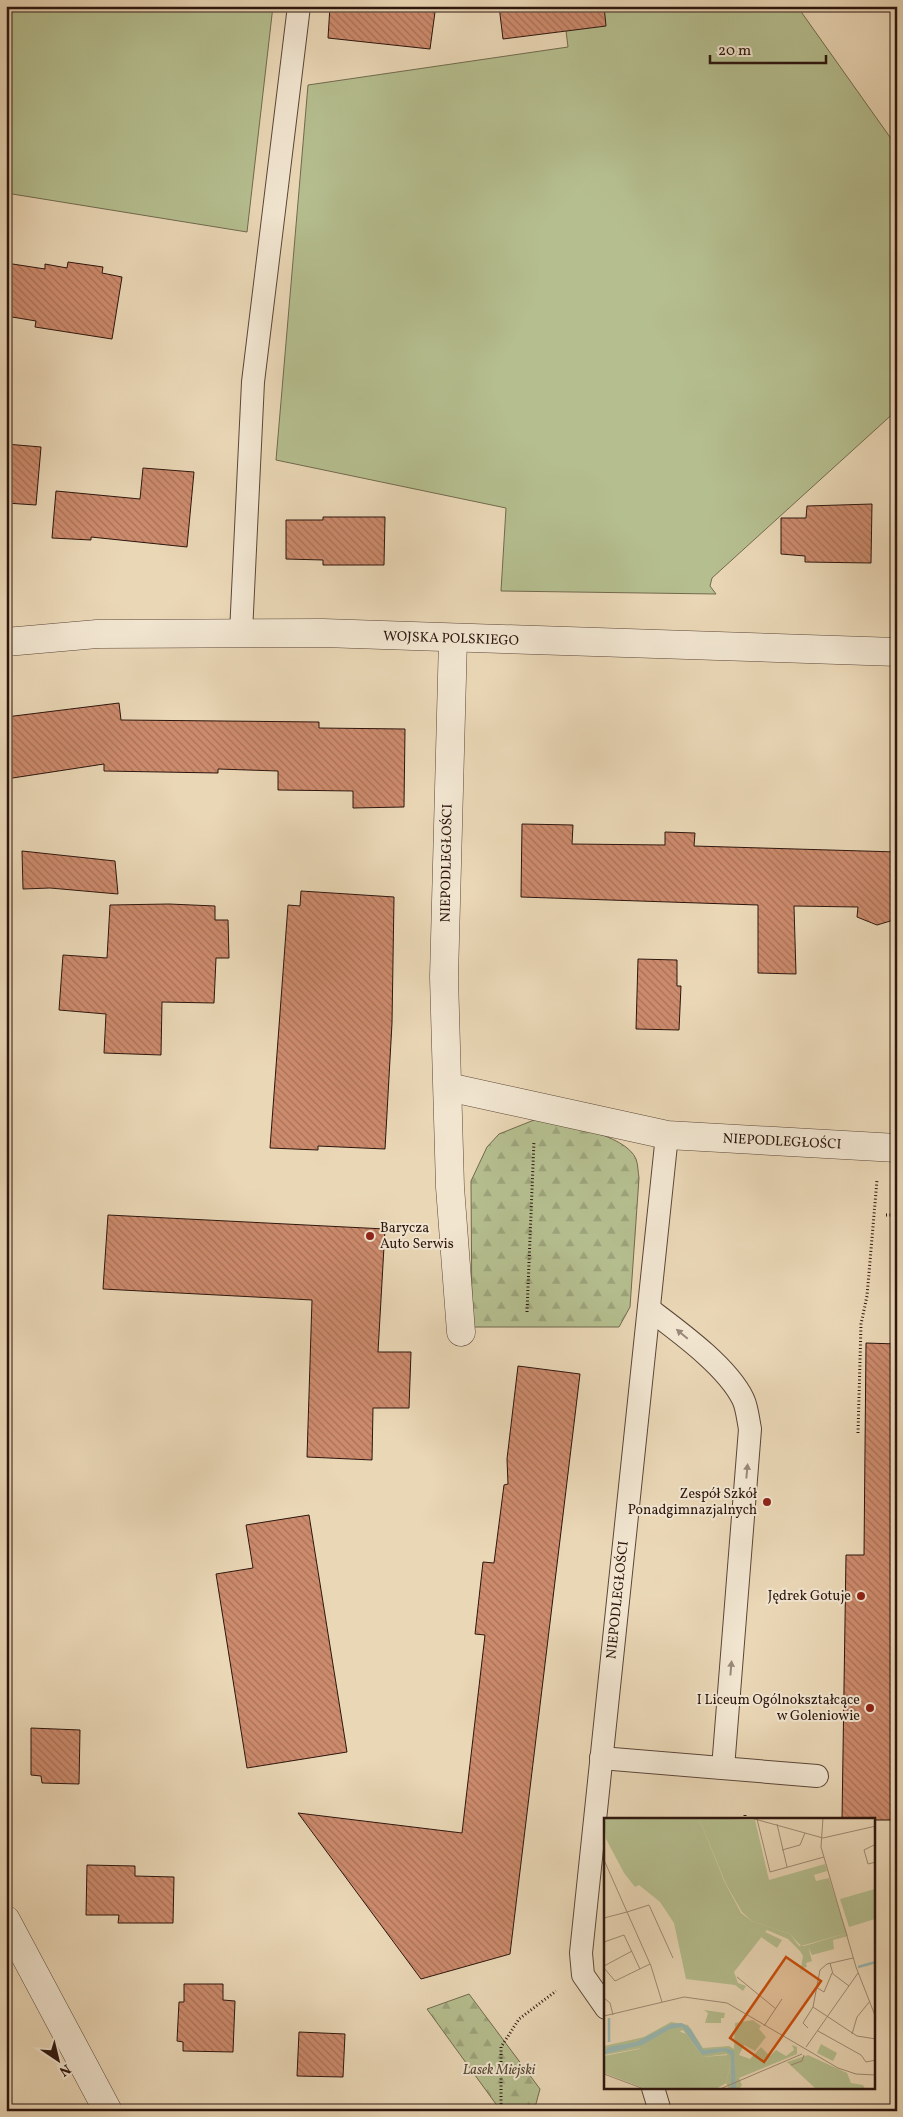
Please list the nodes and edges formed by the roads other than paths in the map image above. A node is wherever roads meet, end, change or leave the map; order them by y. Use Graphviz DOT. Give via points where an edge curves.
graph roads {
  1 [pos="299,6"];
  2 [pos="240,633"];
  3 [pos="453,639"];
  4 [pos="6,642"];
  5 [pos="897,652"];
  6 [pos="448,1087"];
  7 [pos="667,1135"];
  8 [pos="888,1148"];
  9 [pos="649,1309"];
  10 [pos="461,1332"];
  11 [pos="601,1758"];
  12 [pos="723,1768"];
  13 [pos="816,1776"];
  14 [pos="6,1920"];
  15 [pos="14,1948"];
  16 [pos="604,2005"];
  17 [pos="653,2090"];
  18 [pos="108,2111"];
  19 [pos="660,2111"];
  1 -- 2 [label="lane" via="254,382"];
  2 -- 3 [label="street, WOJSKA POLSKIEGO"];
  2 -- 4 [label="street, WOJSKA POLSKIEGO" via="96,634"];
  3 -- 5 [label="street, WOJSKA POLSKIEGO"];
  3 -- 6 [label="street, NIEPODLEGŁOŚCI" via="444,977"];
  6 -- 7 [label="street, NIEPODLEGŁOŚCI"];
  6 -- 10 [label="street, NIEPODLEGŁOŚCI" via="450,1187"];
  7 -- 8 [label="street, NIEPODLEGŁOŚCI"];
  7 -- 9 [label="lane, NIEPODLEGŁOŚCI"];
  9 -- 11 [label="lane, NIEPODLEGŁOŚCI"];
  12 -- 9 [label="lane, one-way" via="750,1428 743,1400 732,1382 700,1349"];
  11 -- 12 [label="lane"];
  11 -- 16 [label="lane, NIEPODLEGŁOŚCI" via="581,1953 583,1975"];
  12 -- 13 [label="lane"];
  14 -- 15 [label="street"];
  15 -- 18 [label="street"];
  17 -- 19 [label="lane"];
}
